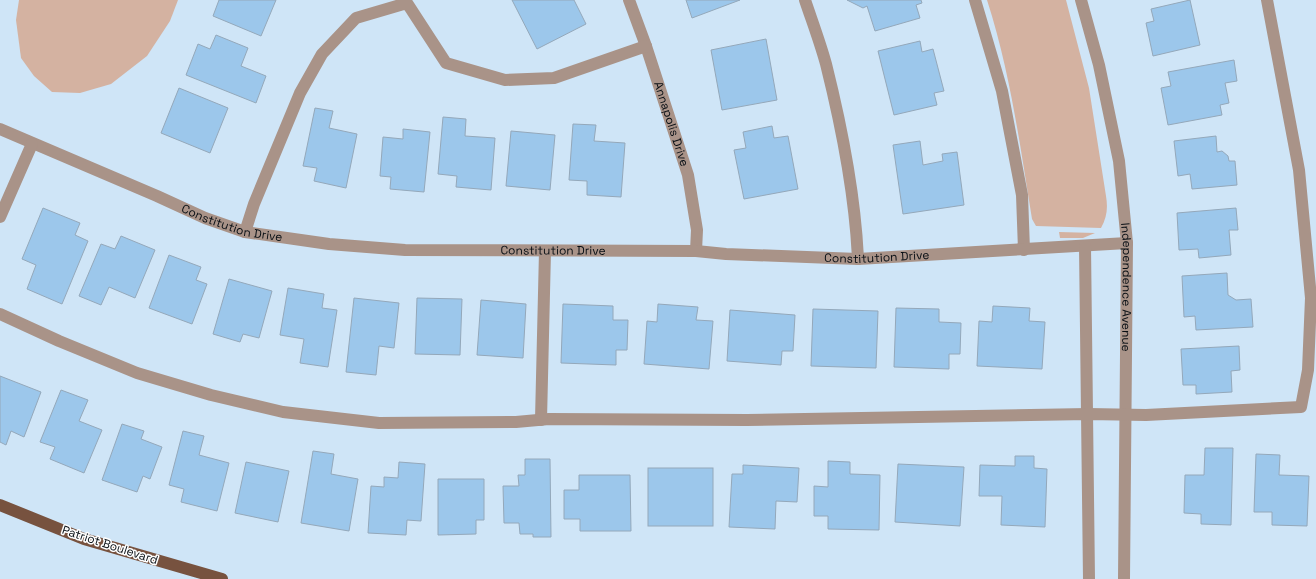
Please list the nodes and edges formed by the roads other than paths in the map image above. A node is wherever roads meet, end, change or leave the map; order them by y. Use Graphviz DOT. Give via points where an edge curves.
graph roads {
  1 [pos="629,0"];
  2 [pos="805,0"];
  3 [pos="975,0"];
  4 [pos="1081,0"];
  5 [pos="1267,0"];
  6 [pos="406,1"];
  7 [pos="646,46"];
  8 [pos="0,129"];
  9 [pos="32,144"];
  10 [pos="0,217"];
  11 [pos="246,232"];
  12 [pos="1127,243"];
  13 [pos="1085,246"];
  14 [pos="1024,250"];
  15 [pos="545,251"];
  16 [pos="696,251"];
  17 [pos="858,259"];
  18 [pos="0,314"];
  19 [pos="1088,414"];
  20 [pos="1126,415"];
  21 [pos="541,420"];
  22 [pos="0,505"];
  23 [pos="222,579"];
  24 [pos="1089,579"];
  25 [pos="1124,579"];
  1 -- 7 [label="street, Annapolis Drive"];
  2 -- 17 [label="street" via="825,63 846,149 857,230"];
  3 -- 14 [label="street" via="1002,91 1022,195"];
  4 -- 12 [label="street, Independence Avenue" via="1099,64 1119,161"];
  5 -- 20 [label="street" via="1299,170 1310,290 1308,370 1301,408"];
  6 -- 7 [label="street" via="446,63 505,80 554,78"];
  6 -- 11 [label="street" via="356,18 322,54 300,93 254,204"];
  7 -- 16 [label="street, Annapolis Drive" via="688,175 697,230"];
  8 -- 9 [label="street, Constitution Drive"];
  9 -- 10 [label="street"];
  9 -- 11 [label="street, Constitution Drive" via="205,218"];
  11 -- 15 [label="street, Constitution Drive" via="329,244 405,250"];
  12 -- 13 [label="street, Constitution Drive"];
  12 -- 20 [label="street, Independence Avenue"];
  13 -- 14 [label="street, Constitution Drive"];
  13 -- 19 [label="street"];
  14 -- 17 [label="street, Constitution Drive"];
  15 -- 16 [label="street, Constitution Drive"];
  15 -- 21 [label="street"];
  16 -- 17 [label="street, Constitution Drive"];
  18 -- 21 [label="street" via="137,372 211,395 283,412 379,423"];
  19 -- 20 [label="street"];
  19 -- 21 [label="street" via="747,420"];
  19 -- 24 [label="street"];
  20 -- 25 [label="street, Independence Avenue"];
  22 -- 23 [label="main road, Patriot Boulevard" via="84,539"];
}
